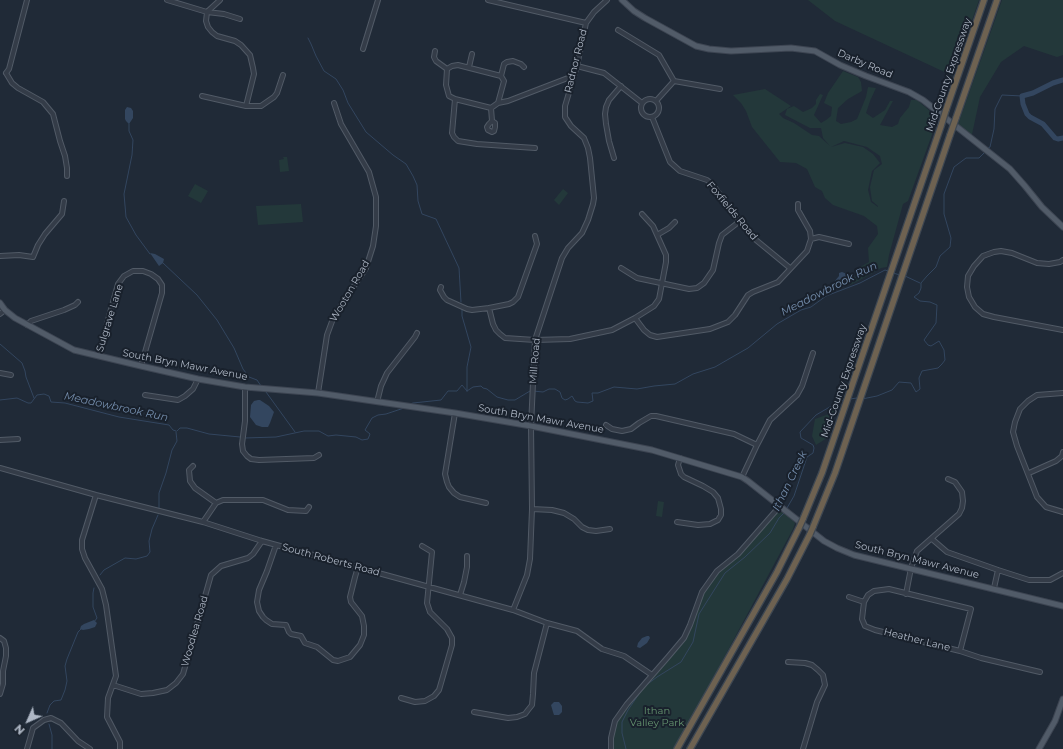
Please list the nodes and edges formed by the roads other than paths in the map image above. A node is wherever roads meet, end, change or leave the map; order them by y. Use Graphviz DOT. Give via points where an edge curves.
graph roads {
  1 [pos="27,0"];
  2 [pos="167,0"];
  3 [pos="220,0"];
  4 [pos="378,0"];
  5 [pos="488,0"];
  6 [pos="607,0"];
  7 [pos="622,0"];
  8 [pos="984,0"];
  9 [pos="997,0"];
  10 [pos="207,12"];
  11 [pos="240,19"];
  12 [pos="586,23"];
  13 [pos="618,30"];
  14 [pos="364,49"];
  15 [pos="435,51"];
  16 [pos="472,54"];
  17 [pos="577,66"];
  18 [pos="469,67"];
  19 [pos="524,67"];
  20 [pos="447,69"];
  21 [pos="283,76"];
  22 [pos="500,76"];
  23 [pos="573,76"];
  24 [pos="674,81"];
  25 [pos="621,86"];
  26 [pos="720,89"];
  27 [pos="202,96"];
  28 [pos="455,99"];
  29 [pos="656,101"];
  30 [pos="334,103"];
  31 [pos="498,103"];
  32 [pos="642,103"];
  33 [pos="246,106"];
  34 [pos="564,106"];
  35 [pos="491,108"];
  36 [pos="652,117"];
  37 [pos="492,121"];
  38 [pos="535,148"];
  39 [pos="614,158"];
  40 [pos="67,176"];
  41 [pos="64,201"];
  42 [pos="798,204"];
  43 [pos="642,214"];
  44 [pos="740,221"];
  45 [pos="675,222"];
  46 [pos="1063,228"];
  47 [pos="657,235"];
  48 [pos="536,236"];
  49 [pos="811,239"];
  50 [pos="849,244"];
  51 [pos="0,256"];
  52 [pos="1063,260"];
  53 [pos="621,268"];
  54 [pos="790,268"];
  55 [pos="662,284"];
  56 [pos="441,287"];
  57 [pos="78,302"];
  58 [pos="0,303"];
  59 [pos="489,308"];
  60 [pos="5,310"];
  61 [pos="0,314"];
  62 [pos="635,318"];
  63 [pos="27,326"];
  64 [pos="1063,330"];
  65 [pos="417,333"];
  66 [pos="535,340"];
  67 [pos="813,353"];
  68 [pos="98,356"];
  69 [pos="141,366"];
  70 [pos="0,373"];
  71 [pos="11,375"];
  72 [pos="198,379"];
  73 [pos="245,387"];
  74 [pos="318,393"];
  75 [pos="1063,393"];
  76 [pos="145,395"];
  77 [pos="377,402"];
  78 [pos="455,413"];
  79 [pos="606,425"];
  80 [pos="531,426"];
  81 [pos="18,439"];
  82 [pos="0,440"];
  83 [pos="757,445"];
  84 [pos="1063,452"];
  85 [pos="319,455"];
  86 [pos="680,458"];
  87 [pos="193,466"];
  88 [pos="0,468"];
  89 [pos="1029,474"];
  90 [pos="742,478"];
  91 [pos="948,479"];
  92 [pos="96,495"];
  93 [pos="486,502"];
  94 [pos="216,503"];
  95 [pos="309,508"];
  96 [pos="532,509"];
  97 [pos="784,509"];
  98 [pos="1063,512"];
  99 [pos="203,522"];
  100 [pos="677,522"];
  101 [pos="610,529"];
  102 [pos="932,539"];
  103 [pos="262,541"];
  104 [pos="276,545"];
  105 [pos="422,546"];
  106 [pos="467,556"];
  107 [pos="358,567"];
  108 [pos="911,568"];
  109 [pos="998,570"];
  110 [pos="1063,573"];
  111 [pos="429,588"];
  112 [pos="994,588"];
  113 [pos="906,594"];
  114 [pos="460,595"];
  115 [pos="849,597"];
  116 [pos="864,602"];
  117 [pos="1063,606"];
  118 [pos="513,610"];
  119 [pos="547,623"];
  120 [pos="0,638"];
  121 [pos="960,651"];
  122 [pos="788,662"];
  123 [pos="1,671"];
  124 [pos="1040,672"];
  125 [pos="652,675"];
  126 [pos="113,685"];
  127 [pos="0,694"];
  128 [pos="401,698"];
  129 [pos="1062,703"];
  130 [pos="474,712"];
  131 [pos="27,749"];
  132 [pos="90,749"];
  133 [pos="120,749"];
  134 [pos="611,749"];
  135 [pos="676,749"];
  136 [pos="690,749"];
  137 [pos="803,749"];
  138 [pos="1039,749"];
  1 -- 40 [label="street" via="9,69 4,73 18,88 43,102 53,114 68,168"];
  2 -- 10 [label="street"];
  3 -- 10 [label="street"];
  4 -- 14 [label="street"];
  5 -- 12 [label="street"];
  6 -- 12 [label="street, Radnor Road"];
  7 -- 46 [label="main road, Darby Road" via="645,18 696,46 730,51 791,48 815,51 840,65 909,92 923,100 1010,169"];
  8 -- 135 [label="highway, Mid-County Expressway, bridge" via="822,473 799,528 776,572"];
  9 -- 136 [label="highway, Mid-County Expressway, bridge" via="835,472 813,527 787,579"];
  10 -- 11 [label="street"];
  10 -- 33 [label="street" via="206,21 212,32 235,41 250,55 254,74"];
  12 -- 17 [label="street, Radnor Road"];
  13 -- 24 [label="street" via="659,55"];
  15 -- 20 [label="street" via="436,61"];
  16 -- 18 [label="street"];
  17 -- 23 [label="street, Radnor Road"];
  17 -- 25 [label="street, Foxfields Road" via="604,73"];
  18 -- 20 [label="street" via="458,65"];
  18 -- 22 [label="street"];
  19 -- 22 [label="street" via="513,61 507,62"];
  20 -- 28 [label="street" via="446,85 449,96"];
  21 -- 33 [label="street" via="277,93 270,100 261,106"];
  22 -- 31 [label="street" via="504,81"];
  23 -- 31 [label="street"];
  23 -- 34 [label="street, Radnor Road"];
  24 -- 26 [label="street"];
  24 -- 29 [label="street"];
  25 -- 32 [label="street, Foxfields Road"];
  25 -- 39 [label="street" via="609,100 605,114"];
  27 -- 33 [label="street"];
  28 -- 35 [label="street"];
  28 -- 38 [label="street" via="452,133 458,141"];
  29 -- 32 [label="street" via="649,99"];
  29 -- 36 [label="street" via="659,110"];
  30 -- 74 [label="street, Wooton Road" via="341,124 369,172 376,197 376,226 366,268 334,316 327,335"];
  31 -- 35 [label="street"];
  32 -- 36 [label="street, Foxfields Road" via="643,113"];
  34 -- 66 [label="street, Mill Road" via="565,117 584,138 588,148 594,198 582,233 562,258"];
  35 -- 37 [label="street"];
  36 -- 44 [label="street, Foxfields Road" via="670,162 680,171 712,184"];
  41 -- 51 [label="street" via="62,214 45,234 33,257"];
  42 -- 49 [label="street" via="798,210 810,231"];
  43 -- 47 [label="street"];
  44 -- 54 [label="street, Foxfields Road" via="756,240"];
  44 -- 55 [label="street" via="720,239 713,270 701,286 689,289"];
  45 -- 47 [label="street"];
  47 -- 55 [label="street" via="667,258"];
  48 -- 59 [label="street" via="536,244 518,297 509,304"];
  49 -- 50 [label="street" via="819,237"];
  49 -- 54 [label="street" via="806,251"];
  52 -- 64 [label="street" via="1049,264 1037,263 1012,252 994,252 983,256 974,266 968,276 967,287 969,297 983,314"];
  53 -- 55 [label="street" via="637,278"];
  54 -- 62 [label="street" via="778,282 748,295 728,322 710,329 657,338 644,330"];
  55 -- 62 [label="street" via="659,299 654,306"];
  56 -- 59 [label="street" via="440,290 447,300 467,309"];
  57 -- 63 [label="street" via="64,310 31,321"];
  58 -- 60 [label="main road, South Bryn Mawr Avenue"];
  59 -- 66 [label="street" via="496,330 505,338"];
  60 -- 61 [label="street"];
  60 -- 63 [label="main road, South Bryn Mawr Avenue"];
  62 -- 66 [label="street" via="612,330 570,339"];
  63 -- 68 [label="main road, South Bryn Mawr Avenue" via="74,350"];
  65 -- 77 [label="street" via="387,374"];
  66 -- 80 [label="street, Mill Road"];
  67 -- 83 [label="street" via="797,395 770,420"];
  68 -- 69 [label="main road, South Bryn Mawr Avenue"];
  68 -- 69 [label="street, Sulgrave Lane" via="118,284 124,276 133,271 143,271 158,279 162,285 162,293"];
  69 -- 72 [label="main road, South Bryn Mawr Avenue"];
  70 -- 71 [label="street"];
  72 -- 73 [label="main road, South Bryn Mawr Avenue"];
  72 -- 76 [label="street" via="193,390 178,400"];
  73 -- 74 [label="main road, South Bryn Mawr Avenue"];
  73 -- 85 [label="street" via="242,444 246,456 259,460 314,458"];
  74 -- 77 [label="main road, South Bryn Mawr Avenue"];
  75 -- 89 [label="street" via="1037,395 1020,409 1013,432"];
  77 -- 78 [label="main road, South Bryn Mawr Avenue"];
  78 -- 80 [label="main road, South Bryn Mawr Avenue"];
  78 -- 93 [label="street" via="445,474 447,482 460,497"];
  79 -- 83 [label="street" via="622,431 656,416 734,434"];
  80 -- 86 [label="main road, South Bryn Mawr Avenue"];
  80 -- 96 [label="street, Mill Road"];
  81 -- 82 [label="street"];
  83 -- 90 [label="street"];
  84 -- 89 [label="street" via="1056,461"];
  86 -- 90 [label="main road, South Bryn Mawr Avenue"];
  86 -- 100 [label="street" via="678,465 681,474 713,492 718,498 721,515 710,524"];
  87 -- 94 [label="street" via="189,470 190,481 195,488"];
  88 -- 92 [label="street, South Roberts Road"];
  89 -- 98 [label="street" via="1037,497 1046,507"];
  90 -- 97 [label="main road, South Bryn Mawr Avenue"];
  91 -- 102 [label="street" via="955,482 962,492 962,508 960,514"];
  92 -- 99 [label="street, South Roberts Road"];
  92 -- 126 [label="street" via="82,540 82,549 102,589 106,605 116,676"];
  94 -- 95 [label="street" via="223,500 263,500 288,510 306,511"];
  94 -- 99 [label="street"];
  96 -- 101 [label="street" via="564,513 588,530"];
  96 -- 118 [label="street, Mill Road" via="530,560"];
  97 -- 108 [label="main road, South Bryn Mawr Avenue" via="824,541 837,548 854,555"];
  97 -- 125 [label="street" via="717,571 702,592 684,638"];
  99 -- 103 [label="street, South Roberts Road"];
  102 -- 108 [label="street" via="917,551"];
  102 -- 109 [label="street" via="947,552"];
  103 -- 104 [label="street, South Roberts Road"];
  103 -- 126 [label="street, Woodlea Road" via="249,557 221,566 211,575 183,674 176,683 168,690 141,694"];
  104 -- 107 [label="street, South Roberts Road"];
  104 -- 107 [label="street" via="260,590 257,602 259,611 272,624 286,625 291,634 301,636 305,643 317,647 333,660 350,657 364,635 362,616 350,597"];
  105 -- 111 [label="street" via="432,552"];
  106 -- 114 [label="street"];
  107 -- 111 [label="street, South Roberts Road"];
  108 -- 112 [label="main road, South Bryn Mawr Avenue"];
  108 -- 113 [label="street"];
  109 -- 110 [label="street" via="1029,580 1050,580"];
  109 -- 112 [label="street"];
  111 -- 114 [label="street, South Roberts Road"];
  111 -- 128 [label="street" via="427,603 430,612 447,629 452,638 452,645 439,690 434,696 425,701 415,702"];
  112 -- 117 [label="main road, South Bryn Mawr Avenue"];
  113 -- 116 [label="street" via="881,589 868,595"];
  113 -- 121 [label="street" via="971,609"];
  114 -- 118 [label="street, South Roberts Road"];
  115 -- 116 [label="street"];
  116 -- 121 [label="street, Heather Lane" via="862,619 865,626"];
  118 -- 119 [label="street, South Roberts Road"];
  119 -- 125 [label="street, South Roberts Road" via="577,631 602,649 624,656"];
  119 -- 130 [label="street" via="534,672 532,705 525,714 517,718"];
  120 -- 123 [label="street" via="6,648"];
  121 -- 124 [label="street, Heather Lane"];
  122 -- 137 [label="street" via="812,665 822,675 825,685 817,702"];
  123 -- 127 [label="street" via="3,684"];
  125 -- 134 [label="street" via="615,721"];
  126 -- 133 [label="street" via="108,698 107,717 120,742"];
  129 -- 138 [label="main road"];
  131 -- 132 [label="street" via="33,728 51,718 61,723 78,741"];
}
